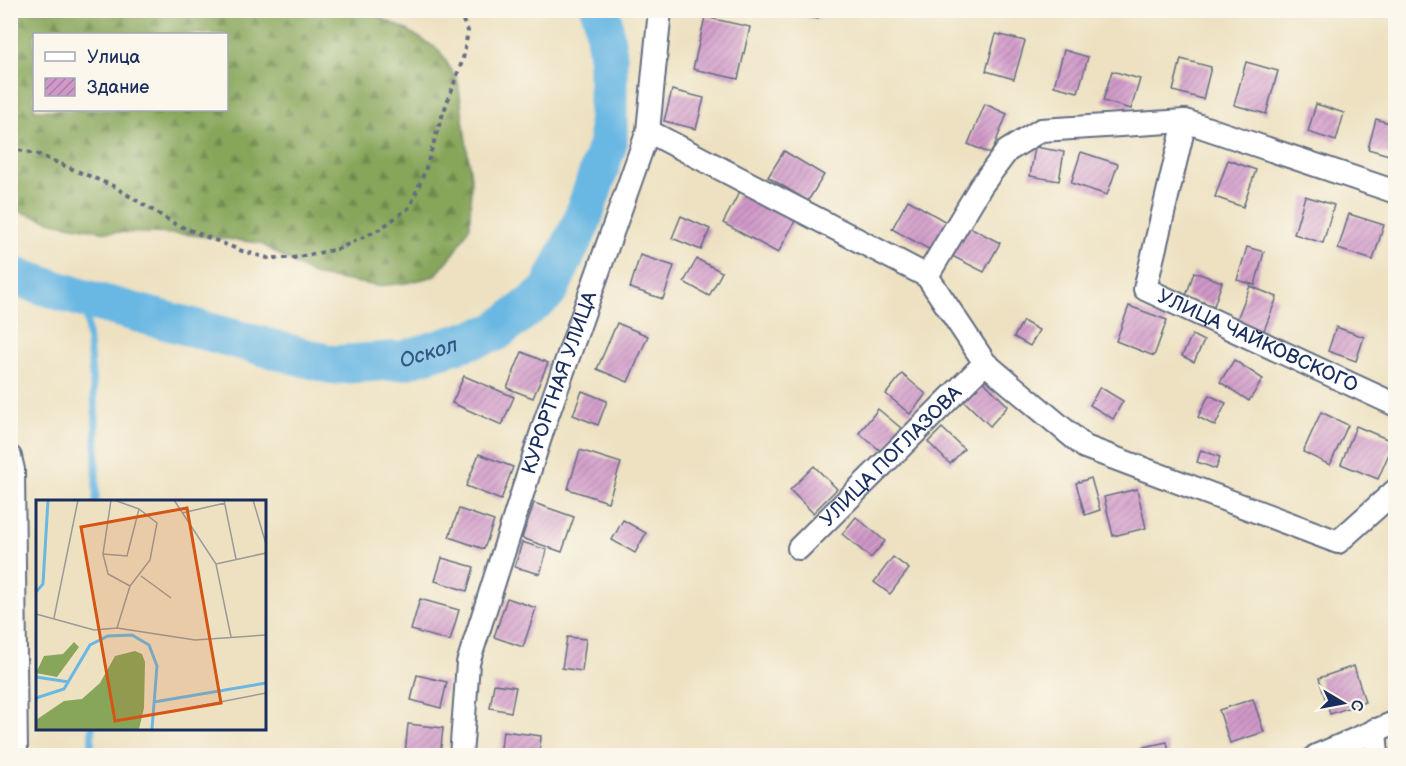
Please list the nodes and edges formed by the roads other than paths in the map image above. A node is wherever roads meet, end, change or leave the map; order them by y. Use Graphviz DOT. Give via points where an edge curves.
graph roads {
  1 [pos="660,10"];
  2 [pos="1185,121"];
  3 [pos="648,131"];
  4 [pos="1395,192"];
  5 [pos="927,276"];
  6 [pos="985,363"];
  7 [pos="1395,405"];
  8 [pos="10,457"];
  9 [pos="1395,490"];
  10 [pos="799,548"];
  11 [pos="1385,726"];
  12 [pos="16,756"];
  13 [pos="461,756"];
  14 [pos="1316,756"];
  15 [pos="1377,756"];
  1 -- 3 [label="street, КУРОРТНАЯ УЛИЦА"];
  2 -- 4 [label="street"];
  2 -- 5 [label="street" via="1041,130 1006,151"];
  2 -- 7 [label="street, УЛИЦА ЧАЙКОВСКОГО" via="1145,289"];
  3 -- 5 [label="street"];
  3 -- 13 [label="street, КУРОРТНАЯ УЛИЦА" via="546,419 468,663"];
  5 -- 6 [label="street"];
  6 -- 9 [label="street" via="1085,447 1338,542"];
  6 -- 10 [label="street, УЛИЦА ПОГЛАЗОВА"];
  8 -- 12 [label="street"];
  11 -- 14 [label="street"];
  11 -- 15 [label="street"];
}
